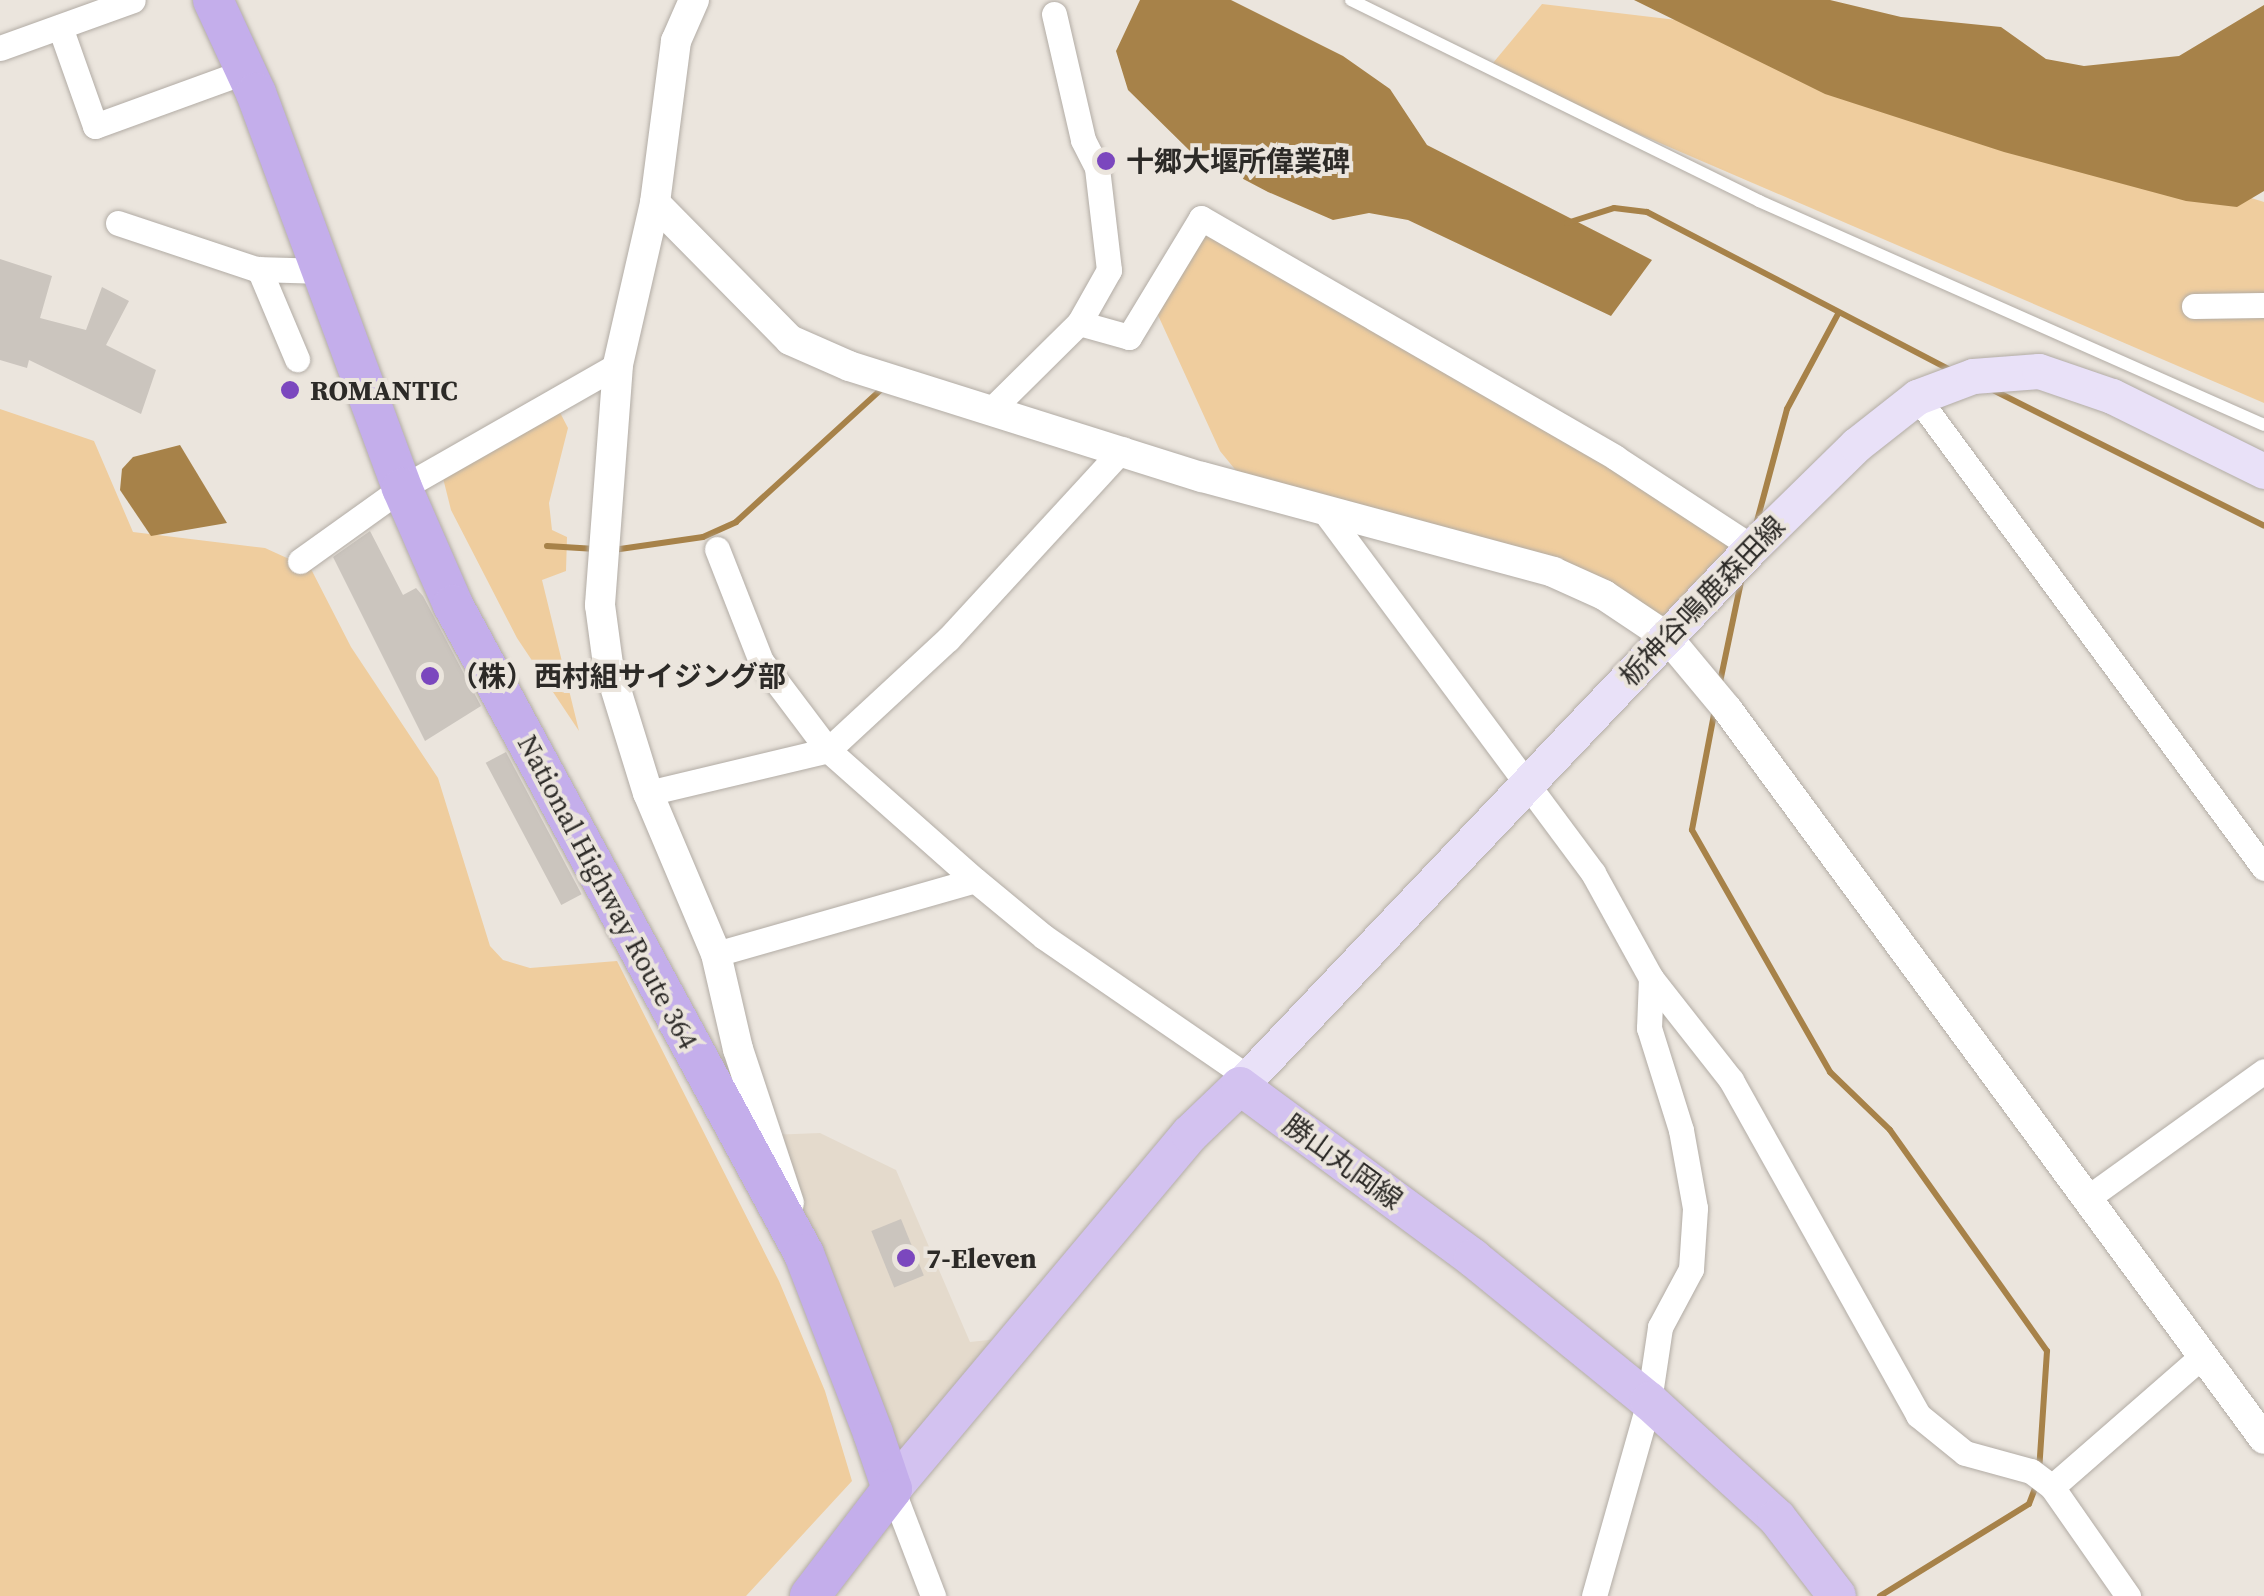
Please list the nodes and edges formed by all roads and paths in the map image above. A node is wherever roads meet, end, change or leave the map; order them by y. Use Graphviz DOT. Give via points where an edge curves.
graph roads {
  1 [pos="133,0"];
  2 [pos="213,0"];
  3 [pos="694,0"];
  4 [pos="1351,0"];
  5 [pos="1054,14"];
  6 [pos="60,27"];
  7 [pos="3,38"];
  8 [pos="246,71"];
  9 [pos="655,203"];
  10 [pos="118,223"];
  11 [pos="260,269"];
  12 [pos="324,271"];
  13 [pos="2194,306"];
  14 [pos="2264,306"];
  15 [pos="1079,323"];
  16 [pos="297,359"];
  17 [pos="618,365"];
  18 [pos="1927,391"];
  19 [pos="994,407"];
  20 [pos="2264,425"];
  21 [pos="1123,449"];
  22 [pos="2264,471"];
  23 [pos="402,488"];
  24 [pos="1325,512"];
  25 [pos="1752,547"];
  26 [pos="718,549"];
  27 [pos="300,561"];
  28 [pos="1667,637"];
  29 [pos="828,750"];
  30 [pos="1526,788"];
  31 [pos="648,793"];
  32 [pos="2264,868"];
  33 [pos="975,880"];
  34 [pos="716,954"];
  35 [pos="1651,978"];
  36 [pos="2264,1070"];
  37 [pos="1244,1082"];
  38 [pos="2086,1199"];
  39 [pos="804,1254"];
  40 [pos="2202,1356"];
  41 [pos="1649,1401"];
  42 [pos="2264,1439"];
  43 [pos="2052,1487"];
  44 [pos="892,1489"];
  45 [pos="810,1596"];
  46 [pos="933,1596"];
  47 [pos="1594,1596"];
  48 [pos="1837,1596"];
  49 [pos="2128,1596"];
  1 -- 6 [label="street"];
  2 -- 8 [label="highway, National Highway Route 364"];
  3 -- 9 [label="street" via="676,42"];
  4 -- 20 [label="lane" via="1794,218"];
  5 -- 15 [label="street" via="1083,140 1096,168 1108,270"];
  6 -- 7 [label="street"];
  6 -- 8 [label="street" via="95,126"];
  8 -- 12 [label="highway, National Highway Route 364"];
  9 -- 17 [label="street"];
  9 -- 19 [label="street" via="790,340 849,366"];
  10 -- 11 [label="street"];
  11 -- 12 [label="street"];
  11 -- 16 [label="street"];
  12 -- 23 [label="highway, National Highway Route 364"];
  13 -- 14 [label="street"];
  15 -- 19 [label="street"];
  15 -- 25 [label="street" via="1129,337 1202,218 1616,458"];
  17 -- 23 [label="street"];
  17 -- 31 [label="street" via="600,605 608,664"];
  18 -- 22 [label="main road, 栃神谷鳴鹿森田線" via="2004,369 2075,381"];
  18 -- 25 [label="main road, 栃神谷鳴鹿森田線" via="1856,445"];
  18 -- 32 [label="street"];
  19 -- 21 [label="street"];
  21 -- 24 [label="street"];
  21 -- 29 [label="street" via="960,626"];
  23 -- 27 [label="street"];
  23 -- 39 [label="highway, National Highway Route 364" via="453,605"];
  24 -- 28 [label="street" via="1553,572 1604,595"];
  24 -- 30 [label="street"];
  25 -- 28 [label="main road, 栃神谷鳴鹿森田線"];
  26 -- 29 [label="street" via="761,660"];
  28 -- 30 [label="main road, 栃神谷鳴鹿森田線"];
  28 -- 38 [label="street" via="1727,708"];
  29 -- 31 [label="street"];
  29 -- 33 [label="street"];
  30 -- 35 [label="street" via="1593,874"];
  30 -- 37 [label="main road, 栃神谷鳴鹿森田線" via="1425,884"];
  31 -- 34 [label="street"];
  33 -- 34 [label="street"];
  33 -- 37 [label="street"];
  34 -- 39 [label="street" via="738,1049"];
  35 -- 41 [label="street" via="1649,1028 1681,1130 1695,1208 1691,1269 1660,1328"];
  35 -- 43 [label="street" via="1732,1080 1918,1415 1965,1453 2031,1471"];
  36 -- 38 [label="street"];
  37 -- 41 [label="main road, 勝山丸岡線"];
  37 -- 44 [label="main road" via="1190,1134"];
  38 -- 40 [label="street"];
  39 -- 44 [label="highway, National Highway Route 364"];
  40 -- 42 [label="street"];
  40 -- 43 [label="street"];
  41 -- 47 [label="street"];
  41 -- 48 [label="main road, 勝山丸岡線" via="1777,1518"];
  43 -- 49 [label="street"];
  44 -- 45 [label="highway"];
  44 -- 46 [label="street"];
}
